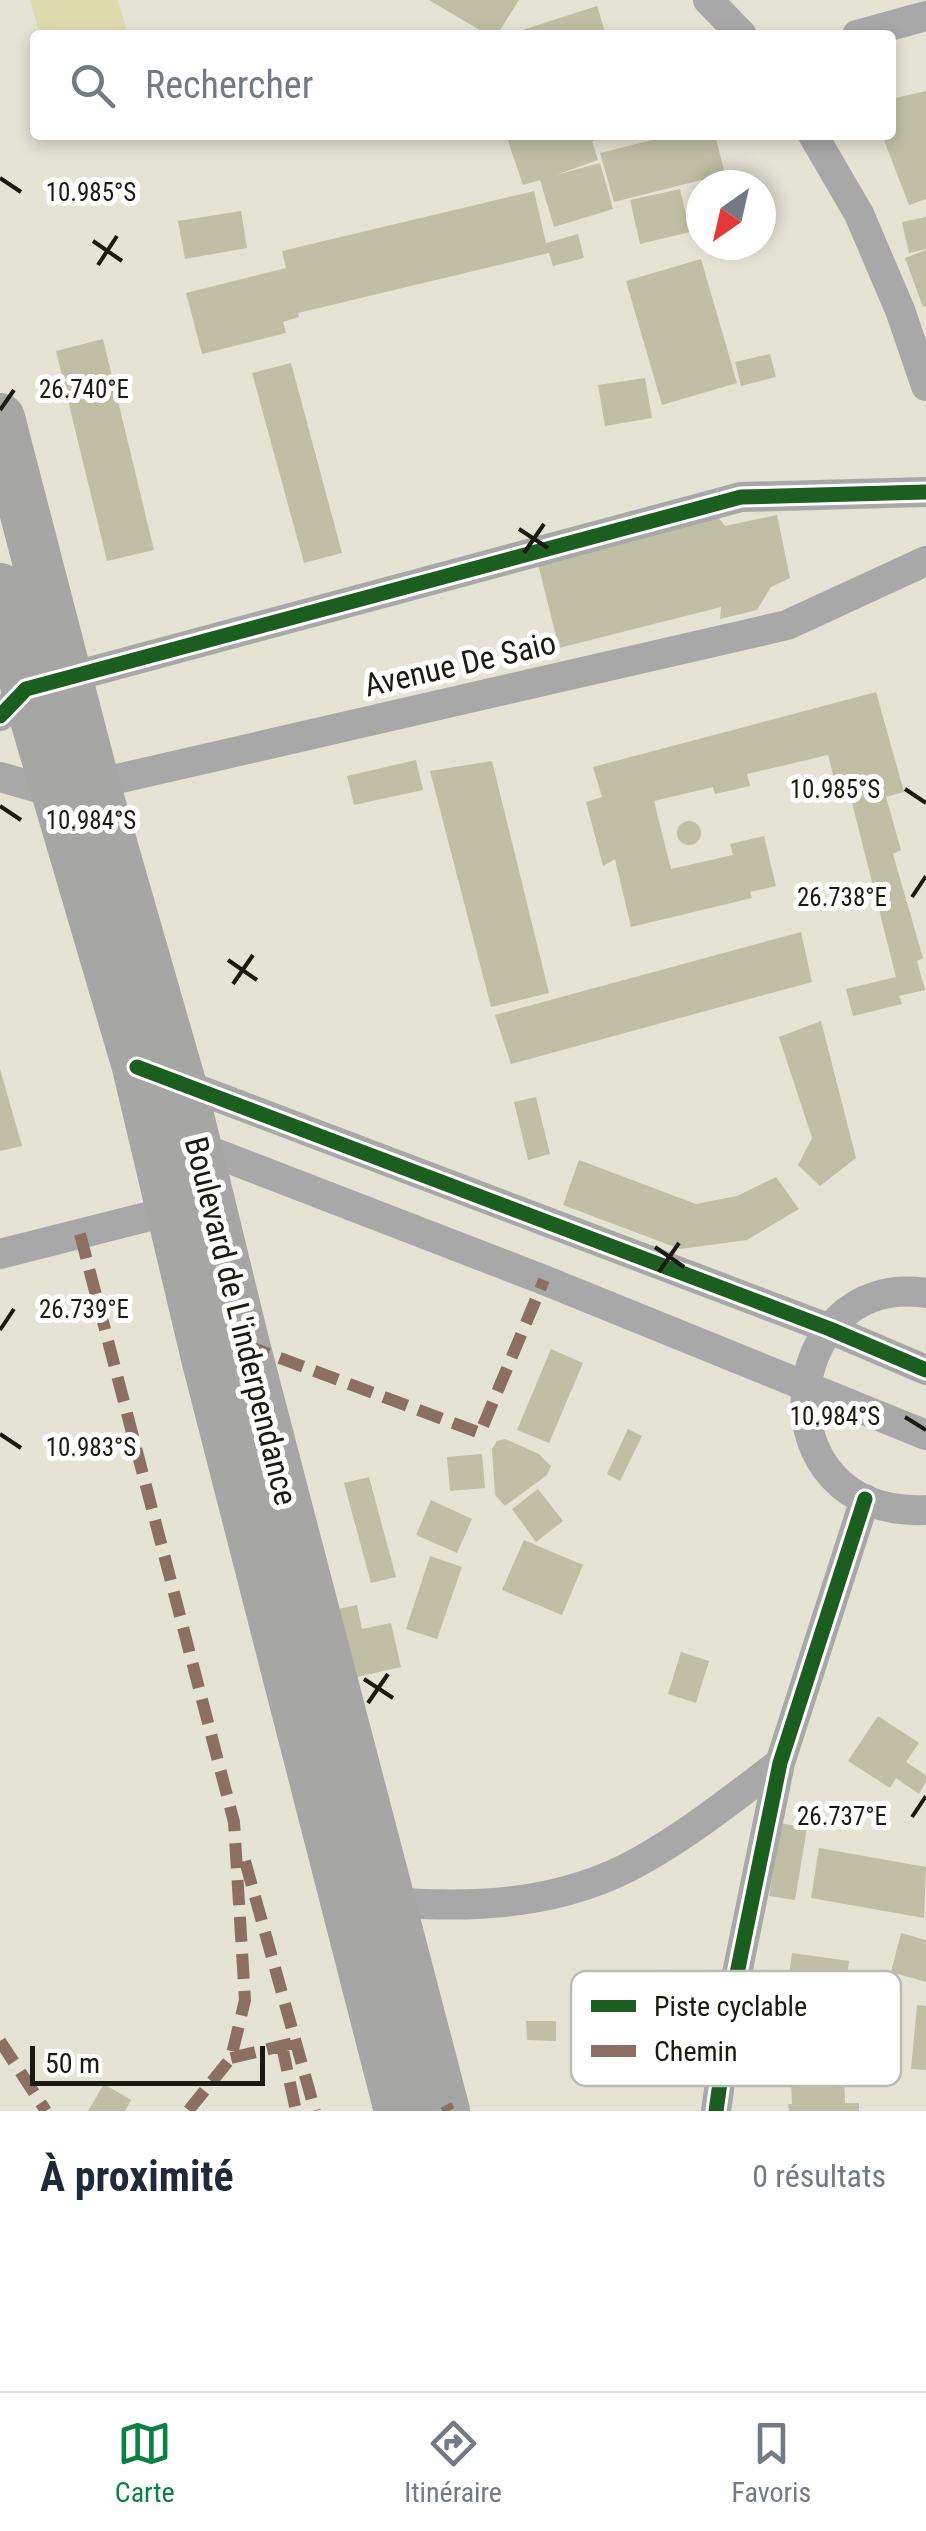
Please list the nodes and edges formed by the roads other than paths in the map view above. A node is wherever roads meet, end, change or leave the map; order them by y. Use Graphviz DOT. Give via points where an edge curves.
graph roads {
  1 [pos="708,0"];
  2 [pos="926,16"];
  3 [pos="737,30"];
  4 [pos="875,30"];
  5 [pos="816,140"];
  6 [pos="926,386"];
  7 [pos="0,418"];
  8 [pos="926,492"];
  9 [pos="926,561"];
  10 [pos="0,588"];
  11 [pos="31,694"];
  12 [pos="0,778"];
  13 [pos="76,788"];
  14 [pos="159,1075"];
  15 [pos="175,1138"];
  16 [pos="170,1211"];
  17 [pos="0,1254"];
  18 [pos="926,1293"];
  19 [pos="830,1329"];
  20 [pos="926,1370"];
  21 [pos="804,1385"];
  22 [pos="926,1435"];
  23 [pos="865,1499"];
  24 [pos="926,1510"];
  25 [pos="780,1762"];
  26 [pos="392,1902"];
  27 [pos="737,1971"];
  28 [pos="720,2086"];
  29 [pos="400,2111"];
  30 [pos="444,2111"];
  31 [pos="716,2111"];
  1 -- 3 [label="street"];
  2 -- 4 [label="street"];
  5 -- 6 [label="street" via="860,214"];
  7 -- 11 [label="highway, Boulevard de L'inderpendance"];
  8 -- 11 [label="street" via="741,497"];
  9 -- 13 [label="street, Avenue De Saio" via="787,625"];
  10 -- 11 [label="highway, Boulevard de L'inderpendance"];
  11 -- 13 [label="highway, Boulevard de L'inderpendance"];
  12 -- 13 [label="street, Avenue De Saio"];
  13 -- 14 [label="highway, Boulevard de L'inderpendance"];
  14 -- 15 [label="highway, Boulevard de L'inderpendance"];
  14 -- 19 [label="street"];
  15 -- 16 [label="highway, Boulevard de L'inderpendance"];
  15 -- 21 [label="street"];
  15 -- 26 [label="highway, Boulevard de L'inderpendance" via="245,1345"];
  16 -- 17 [label="street"];
  16 -- 29 [label="highway, Boulevard de L'inderpendance"];
  18 -- 19 [label="street" via="882,1296"];
  19 -- 20 [label="street"];
  19 -- 21 [label="street"];
  21 -- 22 [label="street"];
  21 -- 23 [label="street" via="805,1419 816,1452 837,1480"];
  23 -- 24 [label="street"];
  23 -- 25 [label="street"];
  25 -- 26 [label="street" via="637,1863 559,1894 473,1907"];
  25 -- 27 [label="street"];
  26 -- 30 [label="highway, Boulevard de L'inderpendance"];
  28 -- 31 [label="street"];
}
